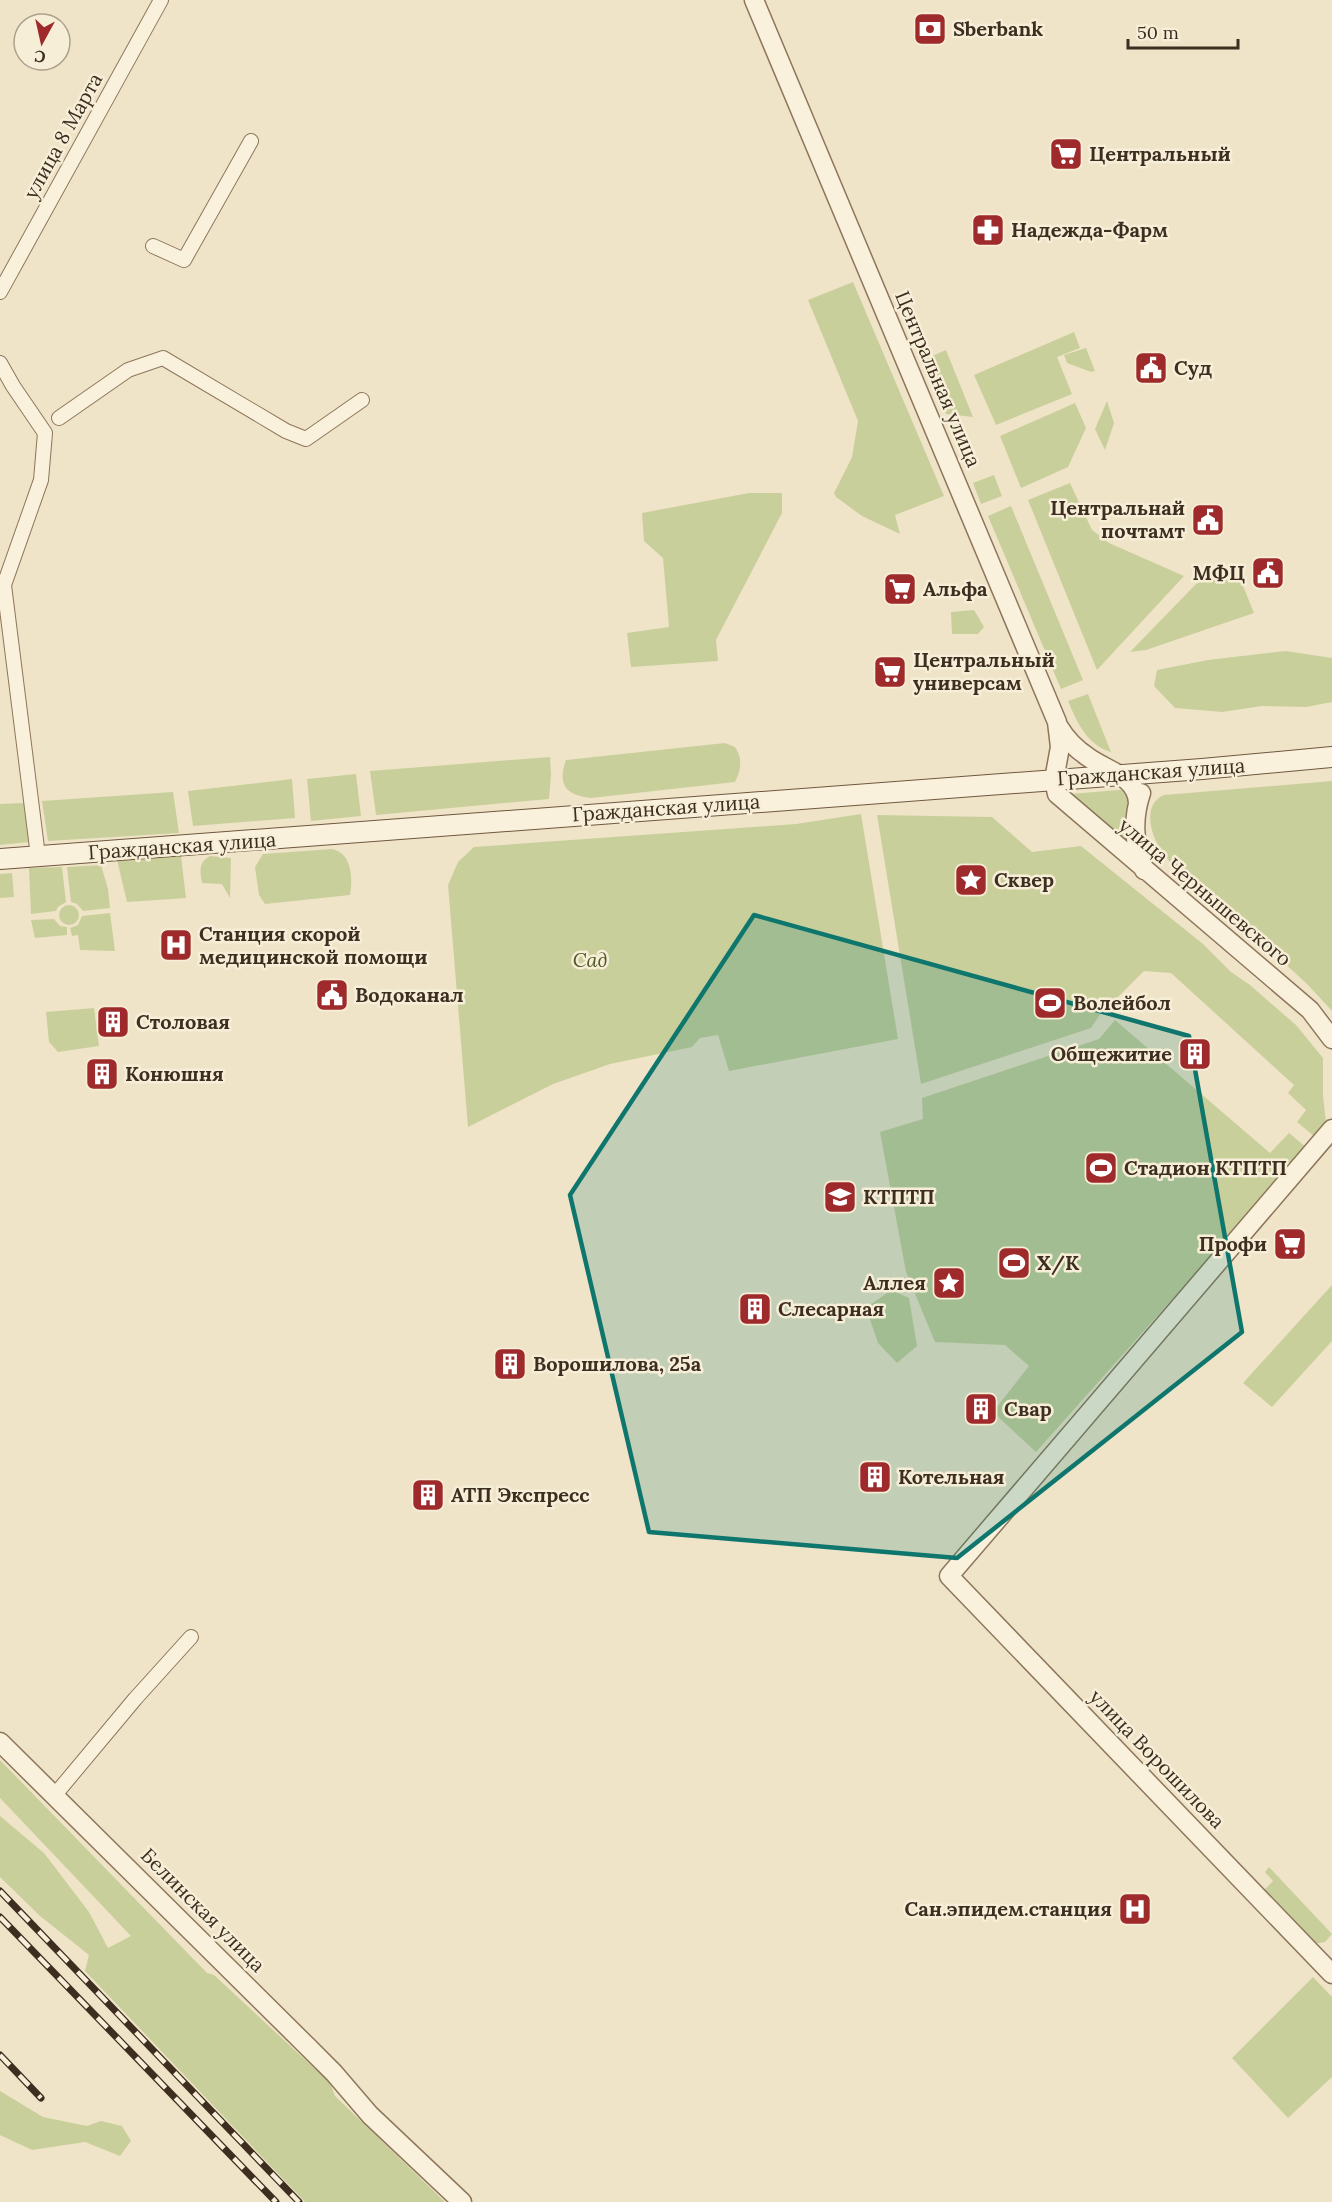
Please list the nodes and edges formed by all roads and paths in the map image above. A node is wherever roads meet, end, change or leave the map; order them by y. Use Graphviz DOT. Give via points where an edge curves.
graph roads {
  1 [pos="161,0"];
  2 [pos="754,0"];
  3 [pos="250,141"];
  4 [pos="153,246"];
  5 [pos="0,292"];
  6 [pos="0,363"];
  7 [pos="362,400"];
  8 [pos="59,418"];
  9 [pos="1057,722"];
  10 [pos="1332,757"];
  11 [pos="1089,758"];
  12 [pos="1148,773"];
  13 [pos="1120,775"];
  14 [pos="1083,777"];
  15 [pos="1054,780"];
  16 [pos="1032,781"];
  17 [pos="1062,800"];
  18 [pos="1138,803"];
  19 [pos="38,856"];
  20 [pos="0,859"];
  21 [pos="1144,870"];
  22 [pos="1332,1039"];
  23 [pos="1332,1129"];
  24 [pos="191,1637"];
  25 [pos="0,1742"];
  26 [pos="54,1796"];
  27 [pos="1332,1974"];
  28 [pos="462,2202"];
  1 -- 5 [label="street, улица 8 Марта"];
  2 -- 9 [label="street, Центральная улица"];
  3 -- 4 [label="street" via="184,260"];
  6 -- 19 [label="street" via="45,433 41,480 4,585"];
  7 -- 8 [label="street" via="306,439 163,358 128,370"];
  9 -- 11 [label="street" via="1068,739"];
  9 -- 15 [label="street, Центральная улица" via="1060,747"];
  10 -- 12 [label="main road, Гражданская улица"];
  11 -- 13 [label="street"];
  11 -- 14 [label="street" via="1092,771"];
  12 -- 13 [label="main road, Гражданская улица"];
  12 -- 18 [label="street"];
  13 -- 14 [label="main road, Гражданская улица"];
  13 -- 18 [label="street" via="1132,785"];
  14 -- 15 [label="main road, Гражданская улица"];
  15 -- 16 [label="main road, Гражданская улица"];
  15 -- 17 [label="street, улица Чернышевского"];
  16 -- 17 [label="street"];
  16 -- 19 [label="main road, Гражданская улица"];
  17 -- 21 [label="street, улица Чернышевского"];
  18 -- 21 [label="street" via="1134,830"];
  19 -- 20 [label="main road, Гражданская улица"];
  21 -- 22 [label="street, улица Чернышевского" via="1310,1010"];
  23 -- 27 [label="street, улица Ворошилова" via="949,1576"];
  24 -- 26 [label="street"];
  25 -- 26 [label="street, Белинская улица"];
  26 -- 28 [label="street, Белинская улица" via="308,2047 370,2115"];
}
